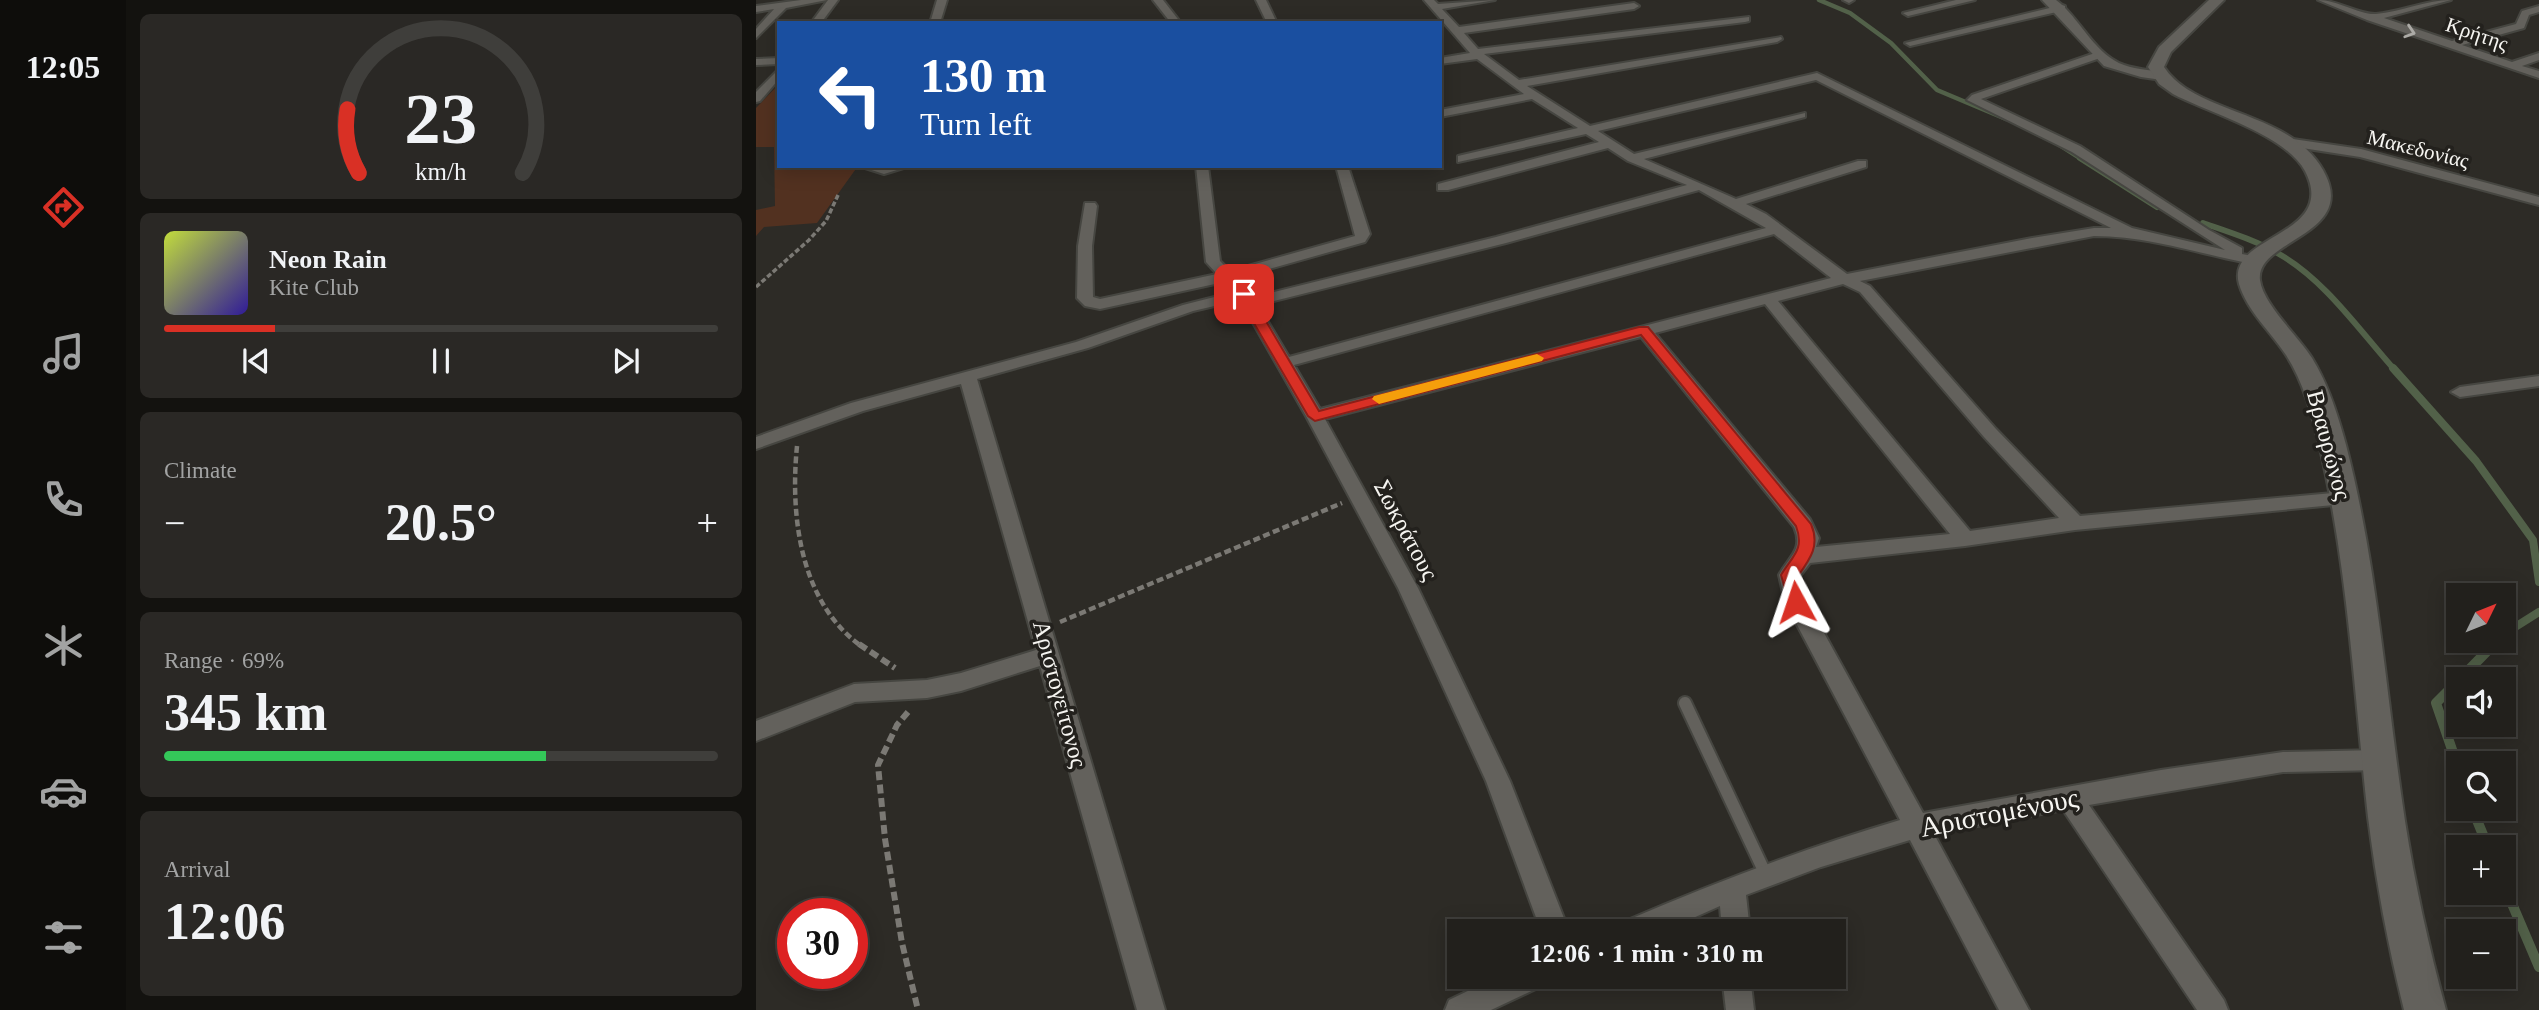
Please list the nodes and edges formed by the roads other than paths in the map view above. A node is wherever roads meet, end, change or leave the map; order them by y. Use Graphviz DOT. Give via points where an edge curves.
graph roads {
  1 [pos="820,0"];
  2 [pos="833,0"];
  3 [pos="942,0"];
  4 [pos="1158,0"];
  5 [pos="1261,0"];
  6 [pos="1490,0"];
  7 [pos="1970,0"];
  8 [pos="2048,0"];
  9 [pos="2217,0"];
  10 [pos="2323,0"];
  11 [pos="2446,0"];
  12 [pos="1432,4"];
  13 [pos="783,5"];
  14 [pos="1634,6"];
  15 [pos="2062,8"];
  16 [pos="756,9"];
  17 [pos="2539,9"];
  18 [pos="1908,13"];
  19 [pos="2370,18"];
  20 [pos="1745,19"];
  21 [pos="817,21"];
  22 [pos="936,21"];
  23 [pos="1174,21"];
  24 [pos="1271,21"];
  25 [pos="1456,33"];
  26 [pos="756,35"];
  27 [pos="1442,36"];
  28 [pos="1777,39"];
  29 [pos="1910,43"];
  30 [pos="2450,45"];
  31 [pos="1477,54"];
  32 [pos="2099,55"];
  33 [pos="2539,56"];
  34 [pos="777,61"];
  35 [pos="1442,61"];
  36 [pos="756,62"];
  37 [pos="2511,66"];
  38 [pos="777,74"];
  39 [pos="2539,75"];
  40 [pos="2162,76"];
  41 [pos="1517,84"];
  42 [pos="1534,95"];
  43 [pos="756,99"];
  44 [pos="1442,114"];
  45 [pos="1801,115"];
  46 [pos="1590,130"];
  47 [pos="2286,142"];
  48 [pos="1611,143"];
  49 [pos="1632,158"];
  50 [pos="1462,159"];
  51 [pos="1862,164"];
  52 [pos="874,168"];
  53 [pos="894,168"];
  54 [pos="1202,168"];
  55 [pos="1343,168"];
  56 [pos="1700,186"];
  57 [pos="1443,187"];
  58 [pos="2539,201"];
  59 [pos="1733,204"];
  60 [pos="1090,206"];
  61 [pos="1777,229"];
  62 [pos="2130,232"];
  63 [pos="2265,252"];
  64 [pos="1226,277"];
  65 [pos="1845,279"];
  66 [pos="1246,298"];
  67 [pos="1768,298"];
  68 [pos="1644,330"];
  69 [pos="1284,363"];
  70 [pos="968,378"];
  71 [pos="2539,381"];
  72 [pos="2460,392"];
  73 [pos="1315,416"];
  74 [pos="756,443"];
  75 [pos="2344,498"];
  76 [pos="2075,523"];
  77 [pos="1965,539"];
  78 [pos="1804,555"];
  79 [pos="1048,655"];
  80 [pos="1685,703"];
  81 [pos="756,731"];
  82 [pos="2381,760"];
  83 [pos="2070,799"];
  84 [pos="1917,826"];
  85 [pos="1766,875"];
  86 [pos="1732,888"];
  87 [pos="1550,919"];
  88 [pos="1661,919"];
  89 [pos="1735,919"];
  90 [pos="1504,989"];
  91 [pos="1738,989"];
  92 [pos="1151,1010"];
  93 [pos="1459,1010"];
  94 [pos="1740,1010"];
  95 [pos="2015,1010"];
  96 [pos="2214,1010"];
  97 [pos="2425,1010"];
  1 -- 13 [label="street"];
  2 -- 21 [label="street"];
  3 -- 22 [label="street"];
  4 -- 23 [label="street"];
  5 -- 24 [label="street"];
  6 -- 12 [label="street"];
  7 -- 18 [label="street"];
  8 -- 15 [label="street"];
  9 -- 40 [label="main road" via="2164,50 2156,64"];
  10 -- 19 [label="street, Κρήτης"];
  11 -- 19 [label="street"];
  12 -- 25 [label="street"];
  13 -- 16 [label="street"];
  13 -- 26 [label="street"];
  14 -- 25 [label="street"];
  15 -- 29 [label="street"];
  15 -- 32 [label="street"];
  17 -- 30 [label="street" via="2525,13 2520,26"];
  19 -- 30 [label="street, Κρήτης, one-way"];
  20 -- 31 [label="street"];
  25 -- 27 [label="street"];
  25 -- 31 [label="street"];
  28 -- 41 [label="street"];
  30 -- 37 [label="street, Κρήτης"];
  31 -- 35 [label="street"];
  31 -- 41 [label="street"];
  32 -- 40 [label="street" via="2122,68"];
  32 -- 63 [label="street" via="1973,100 2076,149 2204,233"];
  33 -- 37 [label="street"];
  34 -- 36 [label="street"];
  37 -- 39 [label="street, Κρήτης"];
  38 -- 43 [label="street"];
  40 -- 47 [label="main road" via="2187,96"];
  41 -- 42 [label="street"];
  42 -- 44 [label="street"];
  42 -- 46 [label="street"];
  45 -- 49 [label="street"];
  46 -- 48 [label="street"];
  46 -- 50 [label="street"];
  46 -- 62 [label="street" via="1817,76"];
  47 -- 58 [label="street, Μακεδονίας" via="2361,153"];
  47 -- 63 [label="main road" via="2312,166 2320,200 2312,218 2298,232"];
  48 -- 49 [label="street"];
  48 -- 57 [label="street"];
  49 -- 56 [label="street"];
  51 -- 59 [label="street"];
  52 -- 53 [label="street"];
  54 -- 64 [label="street, Σωκράτους" via="1213,262"];
  55 -- 64 [label="street" via="1363,234 1360,239"];
  56 -- 59 [label="street"];
  56 -- 66 [label="street" via="1514,236"];
  59 -- 61 [label="street"];
  60 -- 64 [label="street" via="1085,246 1086,298 1090,303"];
  61 -- 65 [label="street"];
  61 -- 69 [label="street"];
  62 -- 63 [label="street" via="2187,247"];
  62 -- 65 [label="street" via="2045,240"];
  63 -- 75 [label="main road, Βραυρώνος" via="2248,273 2253,292 2294,347 2321,404"];
  64 -- 66 [label="street, Σωκράτους"];
  65 -- 67 [label="street"];
  65 -- 76 [label="street" via="1865,289"];
  66 -- 69 [label="street, Σωκράτους"];
  66 -- 70 [label="street" via="1188,308 1131,330"];
  67 -- 68 [label="street"];
  67 -- 77 [label="street"];
  68 -- 73 [label="street"];
  68 -- 78 [label="street" via="1803,524 1809,538"];
  69 -- 73 [label="street, Σωκράτους"];
  70 -- 74 [label="street" via="857,407"];
  70 -- 79 [label="street, Αριστογείτονος"];
  71 -- 72 [label="street"];
  73 -- 87 [label="street, Σωκράτους" via="1408,588 1477,734"];
  75 -- 76 [label="street"];
  75 -- 82 [label="main road, Βραυρώνος"];
  76 -- 77 [label="street"];
  77 -- 78 [label="street"];
  78 -- 84 [label="street" via="1789,575 1796,602"];
  79 -- 81 [label="street" via="927,689 854,693"];
  79 -- 92 [label="street, Αριστογείτονος"];
  80 -- 85 [label="lane"];
  82 -- 83 [label="street, Αριστομένους" via="2283,762"];
  82 -- 97 [label="main road, Βραυρώνος" via="2394,878"];
  83 -- 84 [label="street, Αριστομένους"];
  83 -- 96 [label="street"];
  84 -- 85 [label="street, Αριστομένους"];
  84 -- 95 [label="street"];
  85 -- 86 [label="street, Αριστομένους"];
  86 -- 88 [label="street, Αριστομένους"];
  86 -- 89 [label="street"];
  90 -- 93 [label="street"];
  91 -- 94 [label="street"];
}
